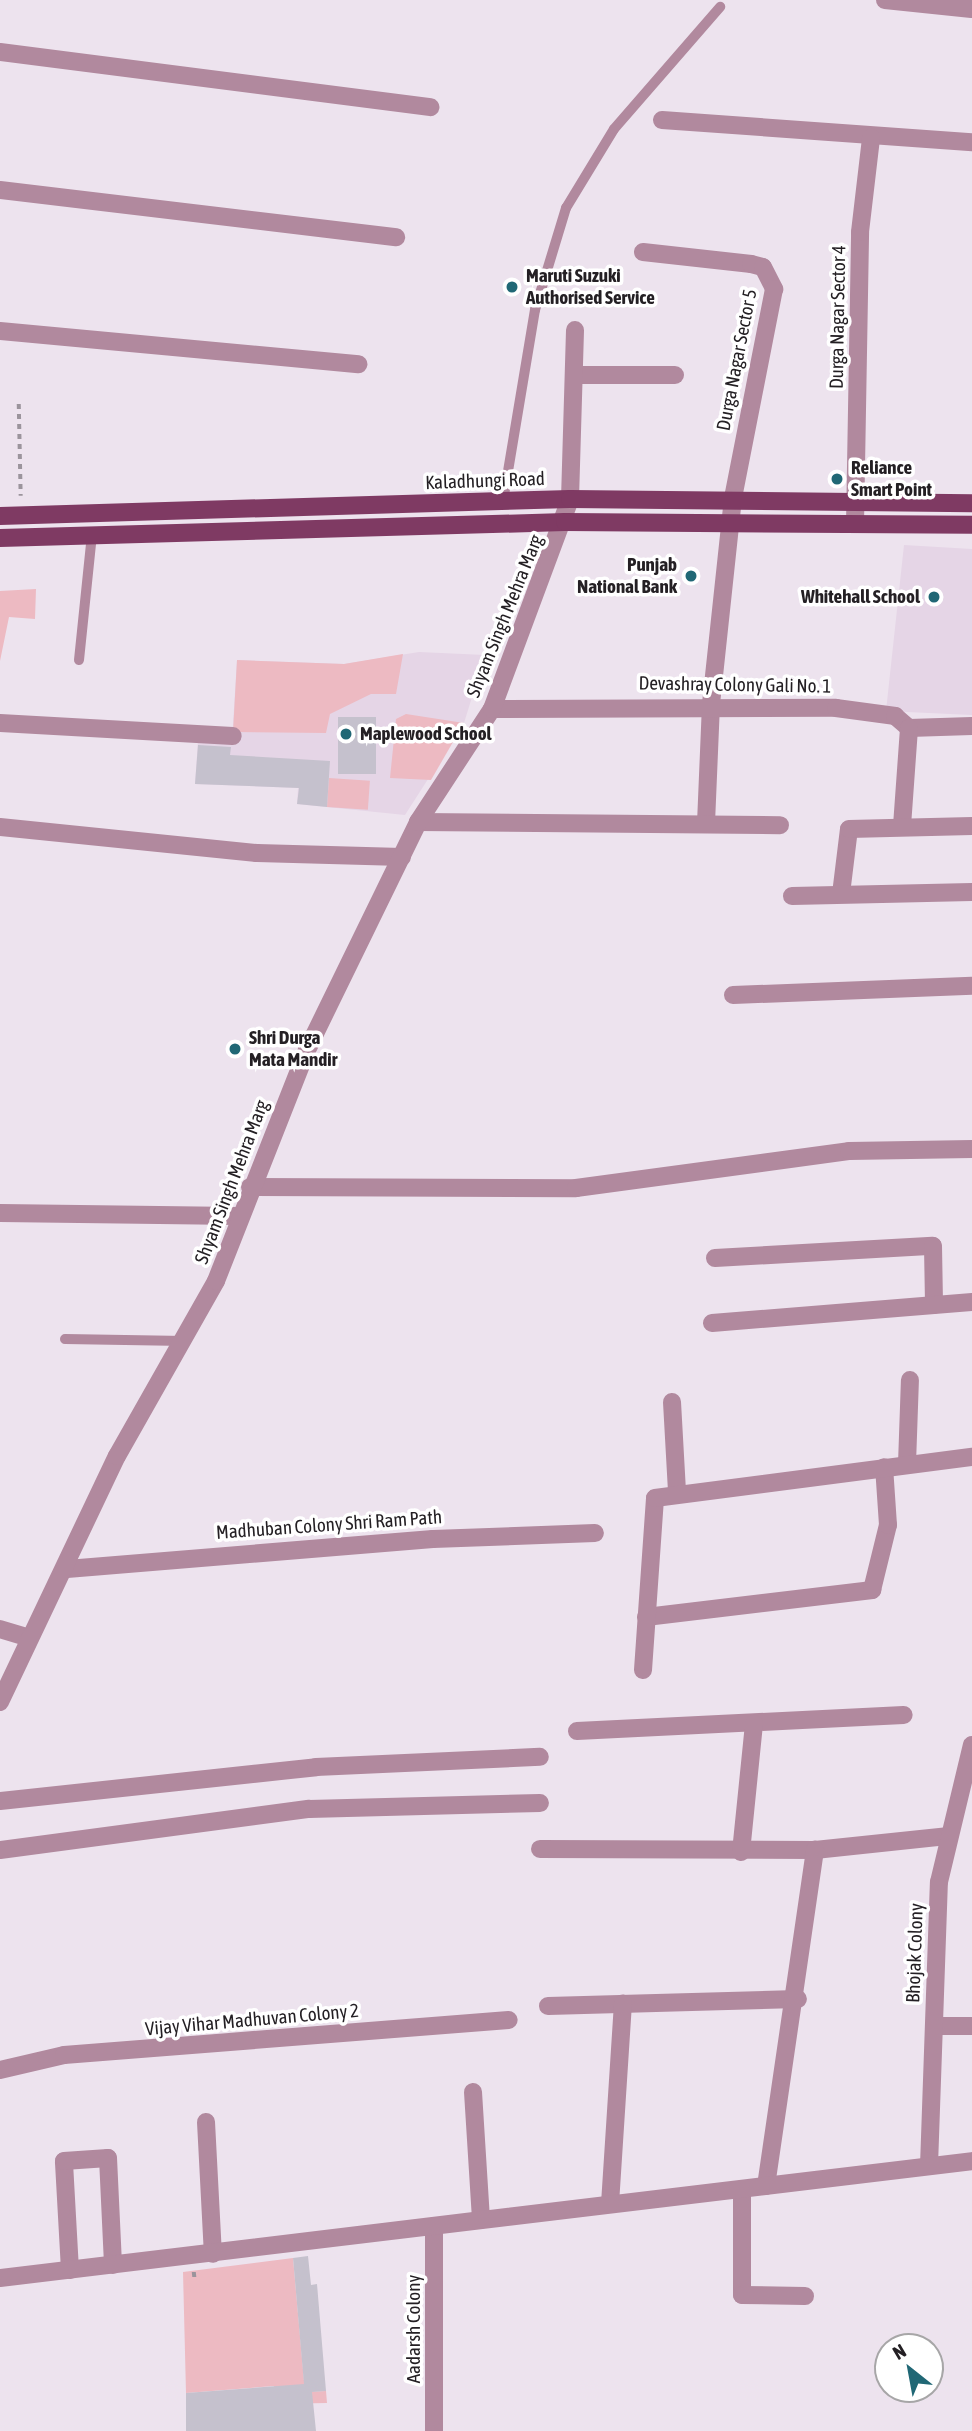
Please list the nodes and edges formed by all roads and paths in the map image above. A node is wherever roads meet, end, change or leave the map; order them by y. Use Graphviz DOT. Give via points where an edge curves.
graph roads {
  1 [pos="885,0"];
  2 [pos="720,7"];
  3 [pos="972,9"];
  4 [pos="0,52"];
  5 [pos="429,107"];
  6 [pos="662,120"];
  7 [pos="871,138"];
  8 [pos="972,142"];
  9 [pos="0,190"];
  10 [pos="396,237"];
  11 [pos="643,252"];
  12 [pos="575,330"];
  13 [pos="0,331"];
  14 [pos="358,365"];
  15 [pos="675,374"];
  16 [pos="575,375"];
  17 [pos="19,404"];
  18 [pos="733,498"];
  19 [pos="855,498"];
  20 [pos="570,499"];
  21 [pos="503,501"];
  22 [pos="972,503"];
  23 [pos="330,505"];
  24 [pos="21,515"];
  25 [pos="0,516"];
  26 [pos="730,521"];
  27 [pos="565,522"];
  28 [pos="855,524"];
  29 [pos="972,525"];
  30 [pos="330,527"];
  31 [pos="92,534"];
  32 [pos="0,538"];
  33 [pos="79,660"];
  34 [pos="711,705"];
  35 [pos="492,709"];
  36 [pos="0,723"];
  37 [pos="972,726"];
  38 [pos="909,728"];
  39 [pos="233,736"];
  40 [pos="418,822"];
  41 [pos="706,824"];
  42 [pos="780,825"];
  43 [pos="972,825"];
  44 [pos="902,826"];
  45 [pos="0,827"];
  46 [pos="402,857"];
  47 [pos="972,892"];
  48 [pos="841,894"];
  49 [pos="792,896"];
  50 [pos="972,986"];
  51 [pos="733,995"];
  52 [pos="972,1149"];
  53 [pos="250,1186"];
  54 [pos="0,1213"];
  55 [pos="238,1216"];
  56 [pos="715,1258"];
  57 [pos="972,1302"];
  58 [pos="934,1305"];
  59 [pos="712,1322"];
  60 [pos="65,1339"];
  61 [pos="185,1340"];
  62 [pos="910,1380"];
  63 [pos="672,1402"];
  64 [pos="972,1457"];
  65 [pos="907,1464"];
  66 [pos="884,1467"];
  67 [pos="677,1492"];
  68 [pos="595,1533"];
  69 [pos="66,1569"];
  70 [pos="646,1617"];
  71 [pos="0,1629"];
  72 [pos="27,1637"];
  73 [pos="643,1671"];
  74 [pos="0,1702"];
  75 [pos="904,1715"];
  76 [pos="754,1724"];
  77 [pos="577,1731"];
  78 [pos="972,1745"];
  79 [pos="540,1757"];
  80 [pos="0,1801"];
  81 [pos="540,1803"];
  82 [pos="963,1807"];
  83 [pos="948,1836"];
  84 [pos="540,1849"];
  85 [pos="0,1850"];
  86 [pos="815,1850"];
  87 [pos="741,1852"];
  88 [pos="798,1999"];
  89 [pos="623,2003"];
  90 [pos="548,2006"];
  91 [pos="509,2020"];
  92 [pos="933,2026"];
  93 [pos="972,2026"];
  94 [pos="0,2070"];
  95 [pos="473,2092"];
  96 [pos="206,2122"];
  97 [pos="972,2161"];
  98 [pos="929,2166"];
  99 [pos="766,2186"];
  100 [pos="743,2189"];
  101 [pos="610,2204"];
  102 [pos="481,2220"];
  103 [pos="434,2226"];
  104 [pos="213,2254"];
  105 [pos="113,2265"];
  106 [pos="70,2270"];
  107 [pos="0,2278"];
  108 [pos="805,2296"];
  109 [pos="434,2431"];
  1 -- 3 [label="street"];
  2 -- 21 [label="lane" via="614,128 566,208 538,297"];
  4 -- 5 [label="street"];
  6 -- 7 [label="street"];
  7 -- 8 [label="street"];
  7 -- 19 [label="street, Durga Nagar Sector 4" via="860,232"];
  9 -- 10 [label="street"];
  11 -- 18 [label="street, Durga Nagar Sector 5" via="751,264 771,277"];
  12 -- 16 [label="street, Shyam Singh Mehra Marg"];
  13 -- 14 [label="street"];
  15 -- 16 [label="street"];
  16 -- 20 [label="street, Shyam Singh Mehra Marg"];
  17 -- 24 [label="path"];
  18 -- 19 [label="main road, Kaladhungi Road"];
  18 -- 20 [label="main road, Kaladhungi Road"];
  18 -- 26 [label="street"];
  19 -- 22 [label="main road, Kaladhungi Road"];
  19 -- 28 [label="street, Durga Nagar Sector 4"];
  20 -- 21 [label="main road, Kaladhungi Road"];
  20 -- 27 [label="street, Shyam Singh Mehra Marg"];
  21 -- 23 [label="main road, Kaladhungi Road"];
  23 -- 24 [label="main road, Kaladhungi Road"];
  23 -- 30 [label="main road"];
  24 -- 25 [label="main road, Kaladhungi Road"];
  26 -- 27 [label="main road"];
  26 -- 28 [label="main road"];
  26 -- 34 [label="street"];
  27 -- 30 [label="main road"];
  27 -- 35 [label="street, Shyam Singh Mehra Marg"];
  28 -- 29 [label="main road"];
  30 -- 31 [label="main road"];
  31 -- 32 [label="main road"];
  31 -- 33 [label="lane"];
  34 -- 35 [label="street, Devashray Colony Gali No. 1"];
  34 -- 38 [label="street, Devashray Colony Gali No. 1" via="836,708 895,716"];
  34 -- 41 [label="street"];
  35 -- 40 [label="street, Shyam Singh Mehra Marg"];
  36 -- 39 [label="street"];
  37 -- 38 [label="street, Devashray Colony Gali No. 1"];
  38 -- 44 [label="street"];
  40 -- 41 [label="street"];
  40 -- 46 [label="street, Shyam Singh Mehra Marg"];
  41 -- 42 [label="street"];
  43 -- 44 [label="street"];
  44 -- 48 [label="street" via="849,829"];
  45 -- 46 [label="street" via="257,853"];
  46 -- 53 [label="street, Shyam Singh Mehra Marg" via="307,1050"];
  47 -- 48 [label="street"];
  48 -- 49 [label="street"];
  50 -- 51 [label="street"];
  52 -- 53 [label="street" via="849,1151 576,1188"];
  53 -- 55 [label="street, Shyam Singh Mehra Marg"];
  54 -- 55 [label="street"];
  55 -- 61 [label="street, Shyam Singh Mehra Marg" via="216,1281"];
  56 -- 58 [label="street" via="933,1246"];
  57 -- 58 [label="street"];
  58 -- 59 [label="street"];
  60 -- 61 [label="lane"];
  61 -- 69 [label="street, Shyam Singh Mehra Marg" via="117,1455"];
  62 -- 65 [label="street"];
  63 -- 67 [label="street"];
  64 -- 65 [label="street"];
  65 -- 66 [label="street"];
  66 -- 67 [label="street"];
  66 -- 70 [label="street" via="888,1525 872,1590"];
  67 -- 70 [label="street" via="655,1499 652,1506"];
  68 -- 69 [label="street, Madhuban Colony Shri Ram Path" via="419,1539"];
  69 -- 72 [label="street, Shyam Singh Mehra Marg"];
  70 -- 73 [label="street"];
  71 -- 72 [label="street"];
  72 -- 74 [label="street, Shyam Singh Mehra Marg"];
  75 -- 76 [label="street"];
  76 -- 77 [label="street"];
  76 -- 87 [label="street"];
  78 -- 82 [label="street, Bhojak Colony"];
  79 -- 80 [label="street" via="302,1768"];
  81 -- 85 [label="street" via="309,1809"];
  82 -- 83 [label="street, Bhojak Colony"];
  83 -- 86 [label="street"];
  83 -- 92 [label="street, Bhojak Colony" via="939,1882"];
  84 -- 87 [label="street"];
  86 -- 87 [label="street"];
  86 -- 88 [label="street"];
  88 -- 89 [label="street"];
  88 -- 99 [label="street"];
  89 -- 90 [label="street"];
  89 -- 101 [label="street"];
  91 -- 94 [label="street, Vijay Vihar Madhuvan Colony 2" via="64,2055"];
  92 -- 93 [label="street"];
  92 -- 98 [label="street, Bhojak Colony"];
  95 -- 102 [label="street"];
  96 -- 104 [label="street"];
  97 -- 98 [label="street"];
  98 -- 99 [label="street"];
  99 -- 100 [label="street"];
  100 -- 101 [label="street"];
  100 -- 108 [label="street" via="742,2295"];
  101 -- 102 [label="street"];
  102 -- 103 [label="street"];
  103 -- 104 [label="street"];
  103 -- 109 [label="street, Aadarsh Colony"];
  104 -- 105 [label="street"];
  105 -- 106 [label="street"];
  105 -- 106 [label="street" via="107,2158 64,2161"];
  106 -- 107 [label="street"];
}
